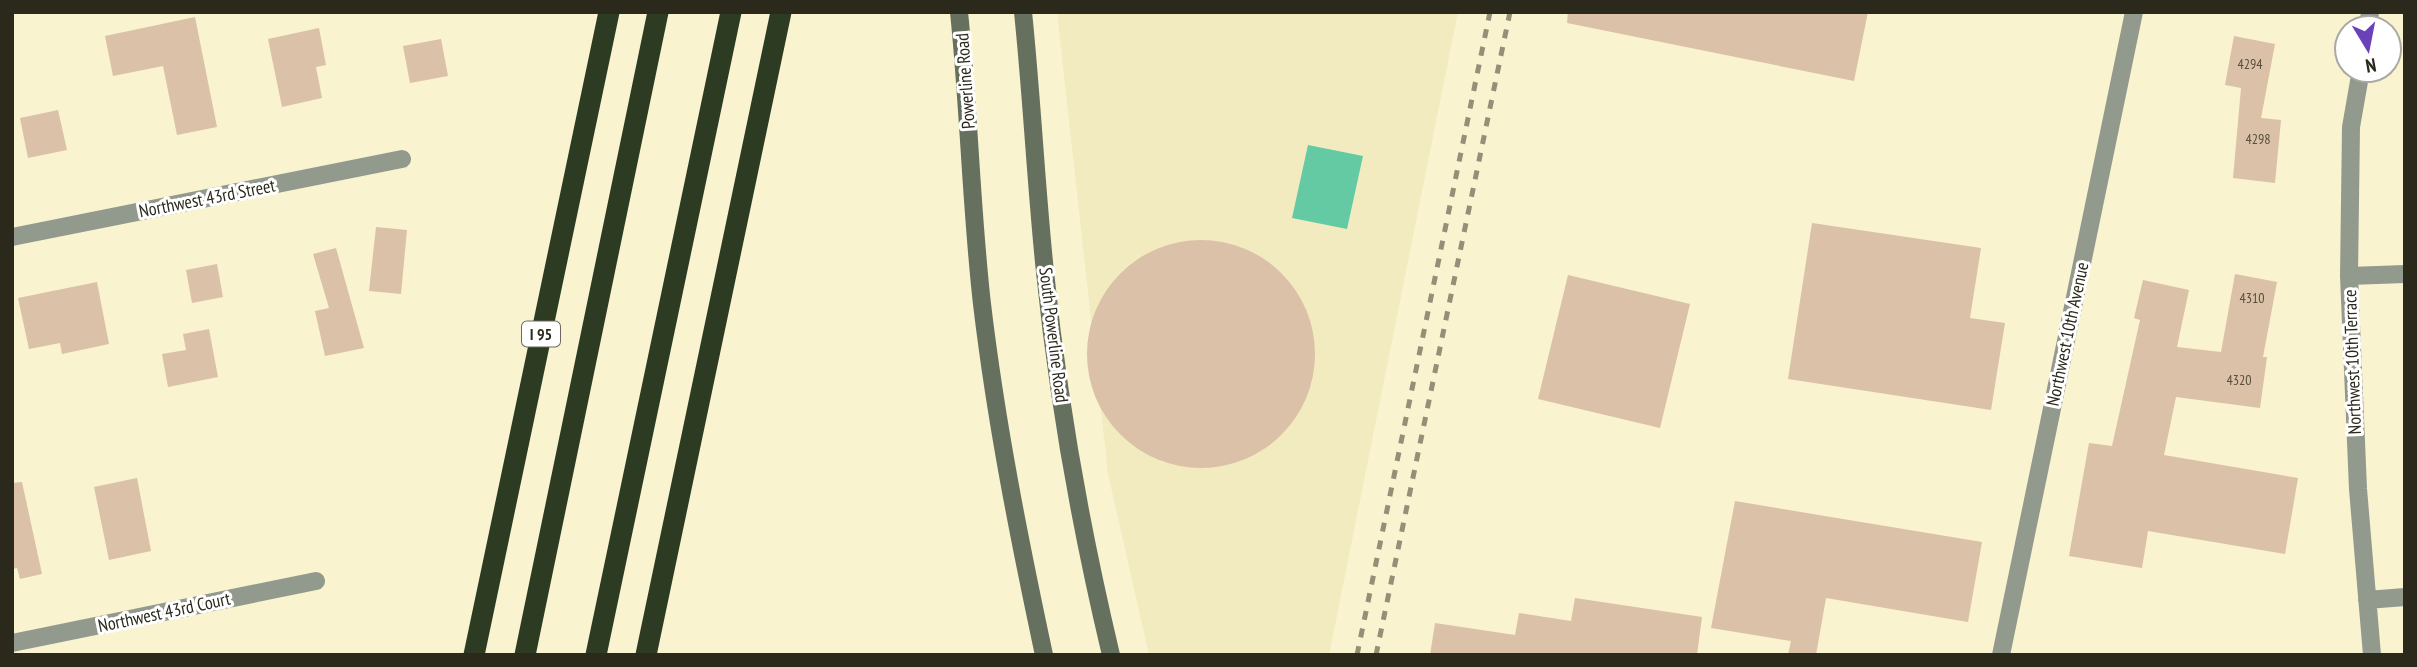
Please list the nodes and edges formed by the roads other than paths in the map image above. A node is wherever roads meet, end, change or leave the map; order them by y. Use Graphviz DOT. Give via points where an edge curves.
graph roads {
  1 [pos="609,12"];
  2 [pos="658,12"];
  3 [pos="731,12"];
  4 [pos="780,12"];
  5 [pos="959,12"];
  6 [pos="1023,12"];
  7 [pos="2134,12"];
  8 [pos="2359,84"];
  9 [pos="402,159"];
  10 [pos="12,237"];
  11 [pos="2405,274"];
  12 [pos="2349,276"];
  13 [pos="316,581"];
  14 [pos="2405,597"];
  15 [pos="2367,600"];
  16 [pos="12,643"];
  17 [pos="474,655"];
  18 [pos="525,655"];
  19 [pos="596,655"];
  20 [pos="646,655"];
  21 [pos="1044,655"];
  22 [pos="1111,655"];
  23 [pos="2001,655"];
  24 [pos="2372,655"];
  1 -- 17 [label="highway, I 95"];
  2 -- 18 [label="highway"];
  3 -- 19 [label="highway"];
  4 -- 20 [label="highway"];
  5 -- 21 [label="main road, Powerline Road" via="992,384"];
  6 -- 22 [label="main road, South Powerline Road" via="1059,381 1079,506"];
  7 -- 23 [label="street, Northwest 10th Avenue"];
  8 -- 12 [label="street, Northwest 10th Terrace" via="2351,127"];
  9 -- 10 [label="street, Northwest 43rd Street"];
  11 -- 12 [label="street"];
  12 -- 15 [label="street, Northwest 10th Terrace"];
  13 -- 16 [label="street, Northwest 43rd Court"];
  14 -- 15 [label="street"];
  15 -- 24 [label="street, Northwest 10th Terrace"];
}
